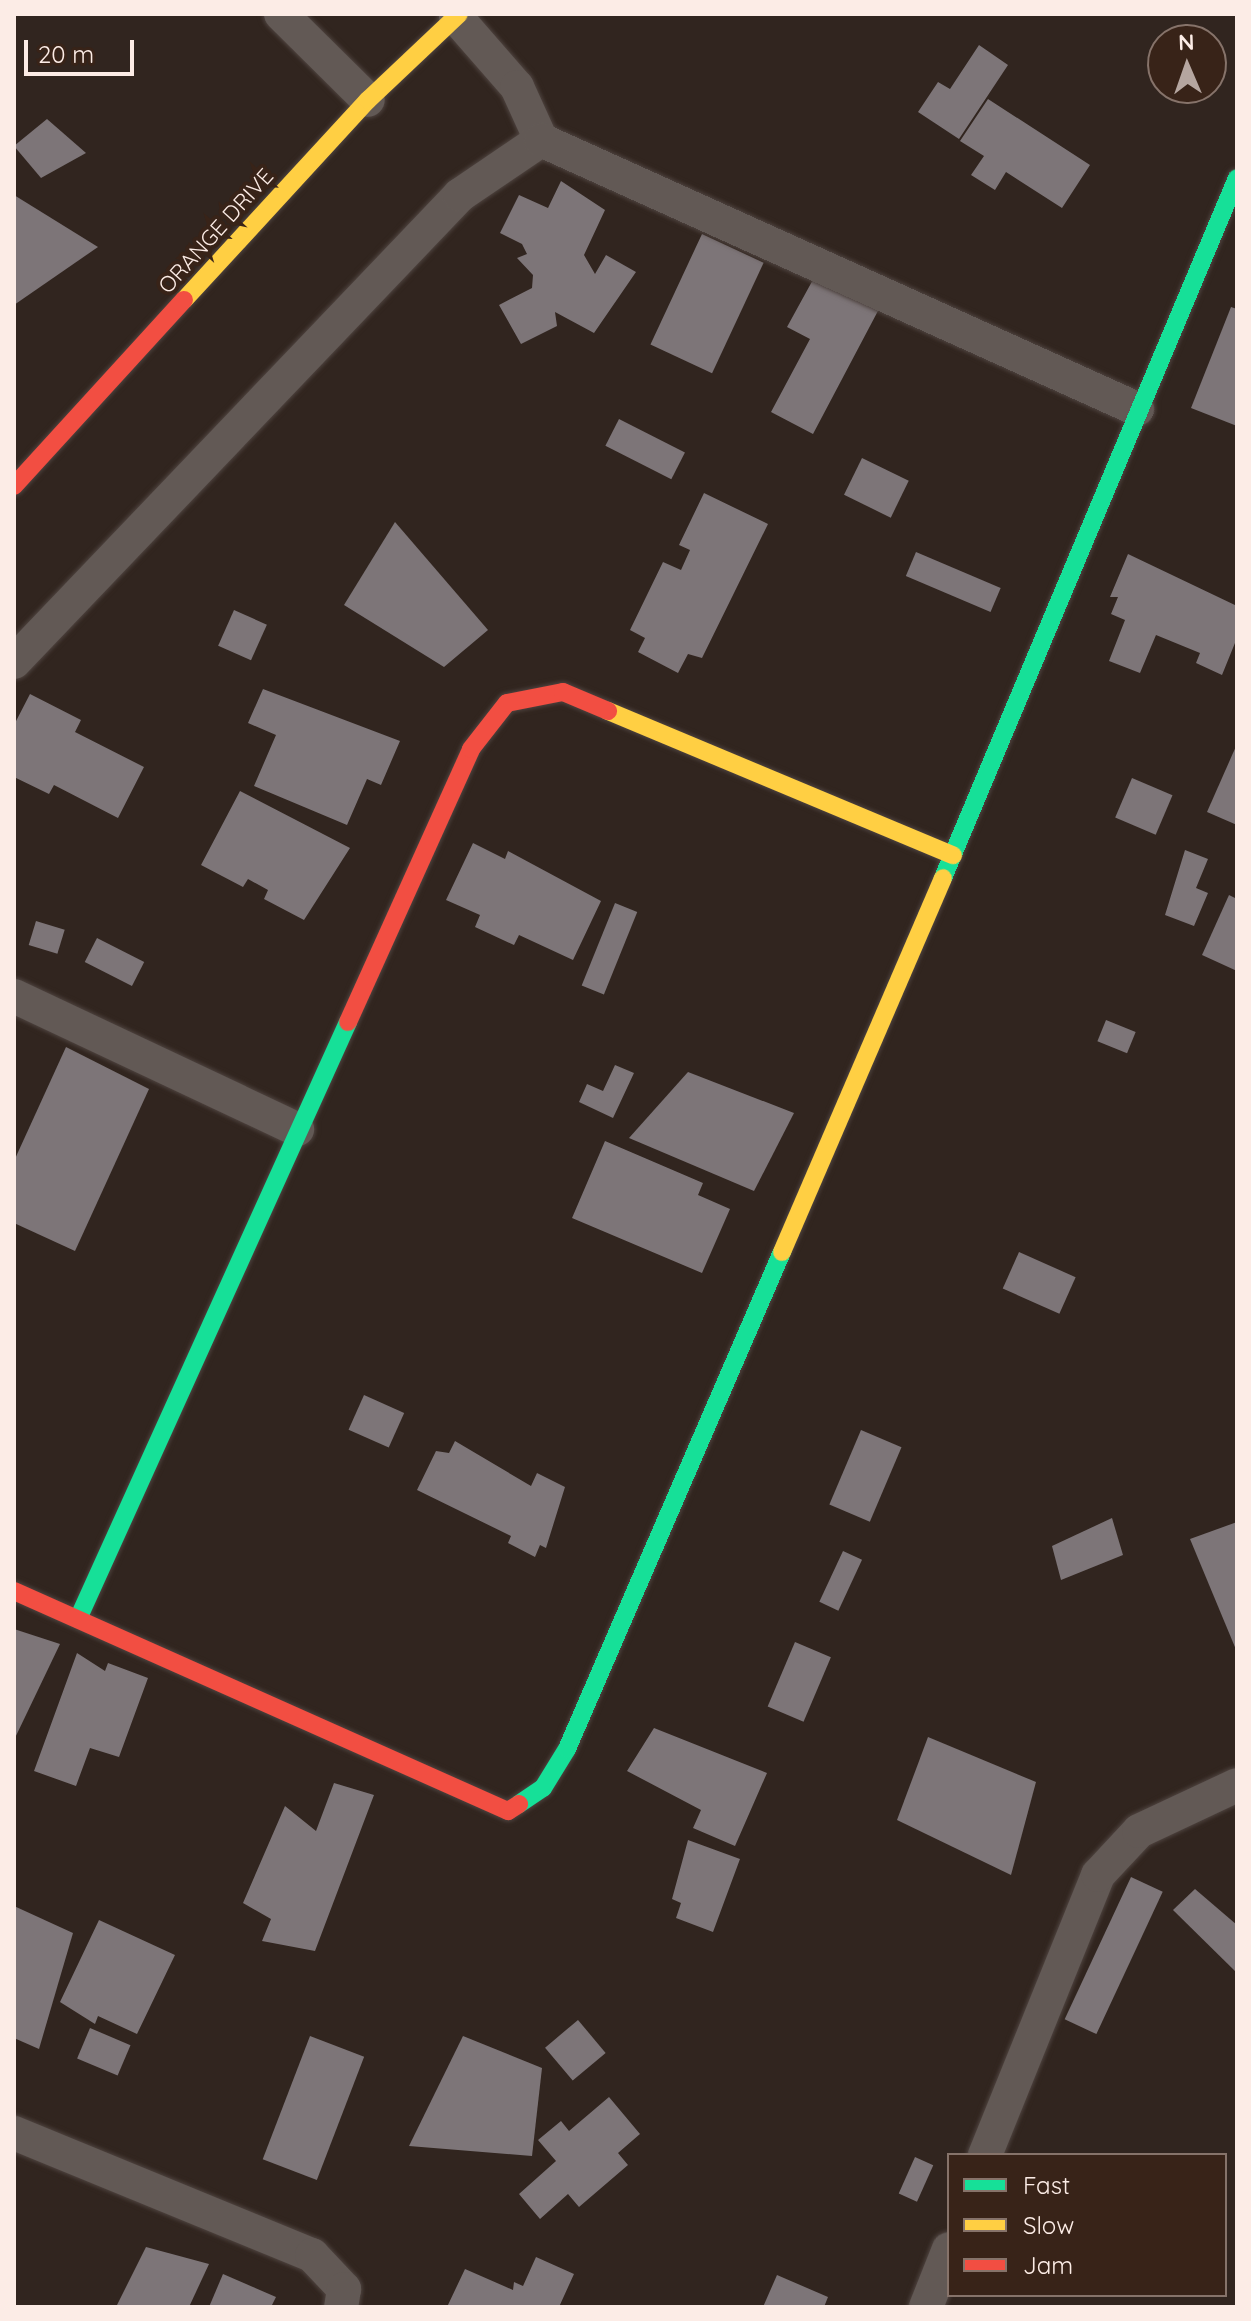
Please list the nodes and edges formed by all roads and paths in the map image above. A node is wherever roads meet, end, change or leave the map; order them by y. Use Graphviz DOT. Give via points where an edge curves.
graph roads {
  1 [pos="281,14"];
  2 [pos="457,16"];
  3 [pos="368,100"];
  4 [pos="541,140"];
  5 [pos="1237,178"];
  6 [pos="1137,409"];
  7 [pos="14,486"];
  8 [pos="14,662"];
  9 [pos="953,855"];
  10 [pos="14,996"];
  11 [pos="297,1129"];
  12 [pos="14,1591"];
  13 [pos="78,1619"];
  14 [pos="1237,1785"];
  15 [pos="14,2133"];
  16 [pos="986,2153"];
  17 [pos="947,2254"];
  18 [pos="341,2307"];
  19 [pos="926,2307"];
  1 -- 3 [label="street"];
  2 -- 3 [label="street, ORANGE DRIVE"];
  2 -- 4 [label="street" via="517,87"];
  3 -- 7 [label="street, ORANGE DRIVE"];
  4 -- 6 [label="street"];
  4 -- 8 [label="street" via="460,195"];
  5 -- 6 [label="street"];
  6 -- 9 [label="street"];
  9 -- 11 [label="street" via="563,692 507,703 471,749"];
  9 -- 13 [label="street" via="567,1749 543,1788 508,1811"];
  10 -- 11 [label="street"];
  11 -- 13 [label="street"];
  12 -- 13 [label="street"];
  14 -- 16 [label="street" via="1139,1831 1098,1875"];
  15 -- 18 [label="street" via="312,2255 344,2289"];
  17 -- 19 [label="street"];
}
